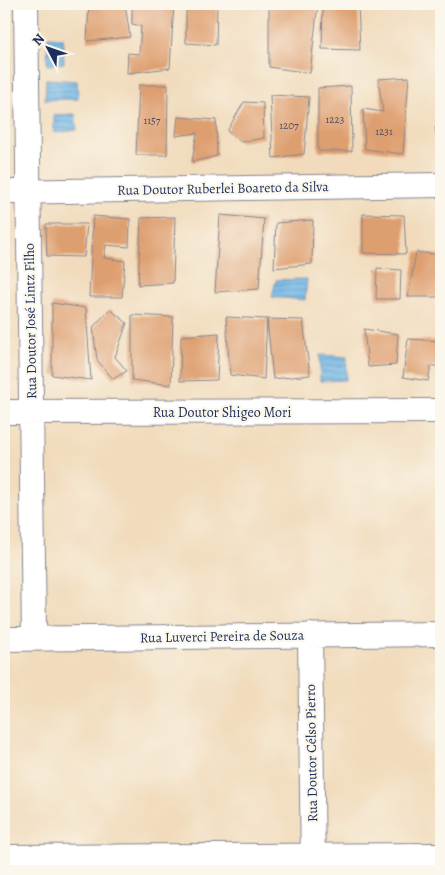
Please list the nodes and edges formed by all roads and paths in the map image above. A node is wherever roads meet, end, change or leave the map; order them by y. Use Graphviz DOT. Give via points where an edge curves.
graph roads {
  1 [pos="26,4"];
  2 [pos="441,185"];
  3 [pos="29,191"];
  4 [pos="4,192"];
  5 [pos="441,411"];
  6 [pos="4,412"];
  7 [pos="31,412"];
  8 [pos="441,634"];
  9 [pos="310,635"];
  10 [pos="34,638"];
  11 [pos="4,639"];
  12 [pos="441,855"];
  13 [pos="4,857"];
  14 [pos="313,864"];
  1 -- 3 [label="street, Rua Doutor José Lintz Filho"];
  2 -- 3 [label="street, Rua Doutor Ruberlei Boareto da Silva"];
  3 -- 4 [label="street, Rua Doutor Ruberlei Boareto da Silva"];
  3 -- 7 [label="street, Rua Doutor José Lintz Filho"];
  5 -- 7 [label="street, Rua Doutor Shigeo Mori"];
  6 -- 7 [label="street, Rua Doutor Shigeo Mori"];
  7 -- 10 [label="street, Rua Doutor José Lintz Filho"];
  8 -- 9 [label="street, Rua Luverci Pereira de Souza"];
  9 -- 10 [label="street, Rua Luverci Pereira de Souza"];
  9 -- 14 [label="street, Rua Doutor Célso Pierro"];
  10 -- 11 [label="street, Rua Luverci Pereira de Souza"];
  12 -- 14 [label="street"];
  13 -- 14 [label="street"];
}
